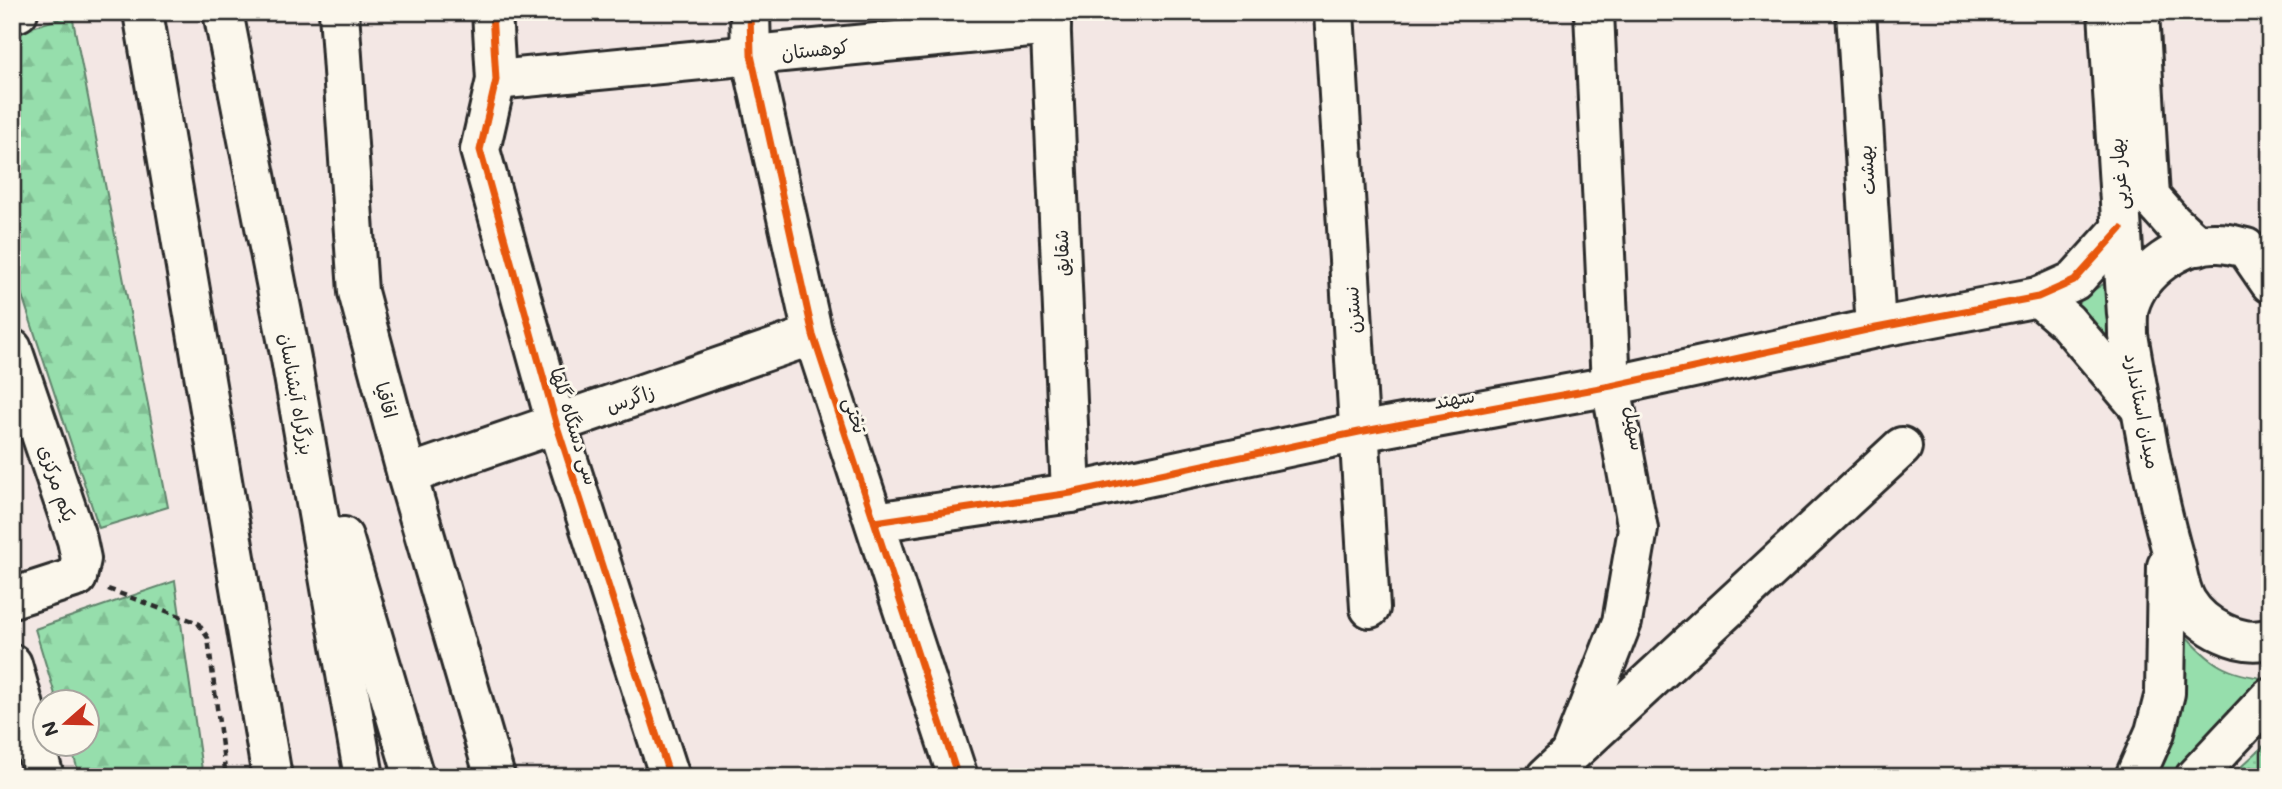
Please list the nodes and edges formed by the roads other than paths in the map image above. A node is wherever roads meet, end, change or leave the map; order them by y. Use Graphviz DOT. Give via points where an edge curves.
graph roads {
  1 [pos="18,12"];
  2 [pos="143,12"];
  3 [pos="223,12"];
  4 [pos="339,12"];
  5 [pos="492,12"];
  6 [pos="750,12"];
  7 [pos="1334,12"];
  8 [pos="1594,12"];
  9 [pos="1856,12"];
  10 [pos="2108,12"];
  11 [pos="2139,12"];
  12 [pos="12,14"];
  13 [pos="1051,19"];
  14 [pos="751,55"];
  15 [pos="496,80"];
  16 [pos="2121,229"];
  17 [pos="2198,246"];
  18 [pos="2258,247"];
  19 [pos="2270,283"];
  20 [pos="2038,297"];
  21 [pos="1876,328"];
  22 [pos="813,335"];
  23 [pos="2128,335"];
  24 [pos="12,349"];
  25 [pos="291,359"];
  26 [pos="1611,386"];
  27 [pos="2141,409"];
  28 [pos="556,423"];
  29 [pos="1359,432"];
  30 [pos="1902,447"];
  31 [pos="407,475"];
  32 [pos="1071,493"];
  33 [pos="875,522"];
  34 [pos="2168,536"];
  35 [pos="12,598"];
  36 [pos="1370,608"];
  37 [pos="2270,638"];
  38 [pos="12,664"];
  39 [pos="2270,697"];
  40 [pos="1558,766"];
  41 [pos="44,777"];
  42 [pos="272,777"];
  43 [pos="364,777"];
  44 [pos="414,777"];
  45 [pos="495,777"];
  46 [pos="670,777"];
  47 [pos="958,777"];
  48 [pos="2135,777"];
  49 [pos="2194,777"];
  1 -- 12 [label="main road"];
  2 -- 42 [label="main road"];
  3 -- 25 [label="main road, بزرگراه آبشناسان"];
  4 -- 31 [label="main road, اقاقیا" via="358,292"];
  5 -- 15 [label="main road, سی دستگاه گلها"];
  6 -- 14 [label="main road, تختی"];
  7 -- 29 [label="main road, نسترن"];
  8 -- 26 [label="main road, سهیل"];
  9 -- 21 [label="main road, بهشت"];
  10 -- 16 [label="main road, بهار غربی"];
  11 -- 17 [label="main road, بهار غربی" via="2150,197"];
  13 -- 14 [label="main road, کوهستان"];
  13 -- 32 [label="main road, شقایق"];
  14 -- 15 [label="main road, کوهستان"];
  14 -- 22 [label="main road, تختی"];
  15 -- 28 [label="main road, سی دستگاه گلها" via="480,150"];
  16 -- 20 [label="main road, سهند" via="2074,281"];
  16 -- 23 [label="main road, بهار غربی"];
  17 -- 18 [label="main road, میدان استاندارد"];
  17 -- 23 [label="main road, میدان استاندارد" via="2162,260 2143,281 2129,307"];
  18 -- 19 [label="main road, میدان استاندارد"];
  20 -- 21 [label="main road, سهند"];
  20 -- 27 [label="main road" via="2067,322"];
  21 -- 26 [label="main road, سهند"];
  22 -- 28 [label="main road, زاگرس"];
  22 -- 33 [label="main road, تختی"];
  23 -- 27 [label="main road, میدان استاندارد"];
  24 -- 35 [label="main road, یکم مرکزی" via="81,559 77,578"];
  25 -- 43 [label="main road, بزرگراه آبشناسان"];
  25 -- 44 [label="main road"];
  26 -- 29 [label="main road, سهند"];
  26 -- 40 [label="main road, سهیل" via="1638,529 1622,622"];
  27 -- 34 [label="main road, میدان استاندارد"];
  28 -- 31 [label="main road, زاگرس"];
  28 -- 46 [label="main road, سی دستگاه گلها"];
  29 -- 32 [label="main road, سهند"];
  29 -- 36 [label="main road, نسترن"];
  30 -- 40 [label="main road"];
  31 -- 45 [label="main road, اقاقیا"];
  32 -- 33 [label="main road, سهند"];
  33 -- 47 [label="main road, تختی"];
  34 -- 37 [label="main road, میدان استاندارد" via="2186,601 2206,622 2234,638"];
  34 -- 48 [label="main road" via="2165,694 2155,732"];
  38 -- 41 [label="main road"];
  39 -- 49 [label="main road"];
}
